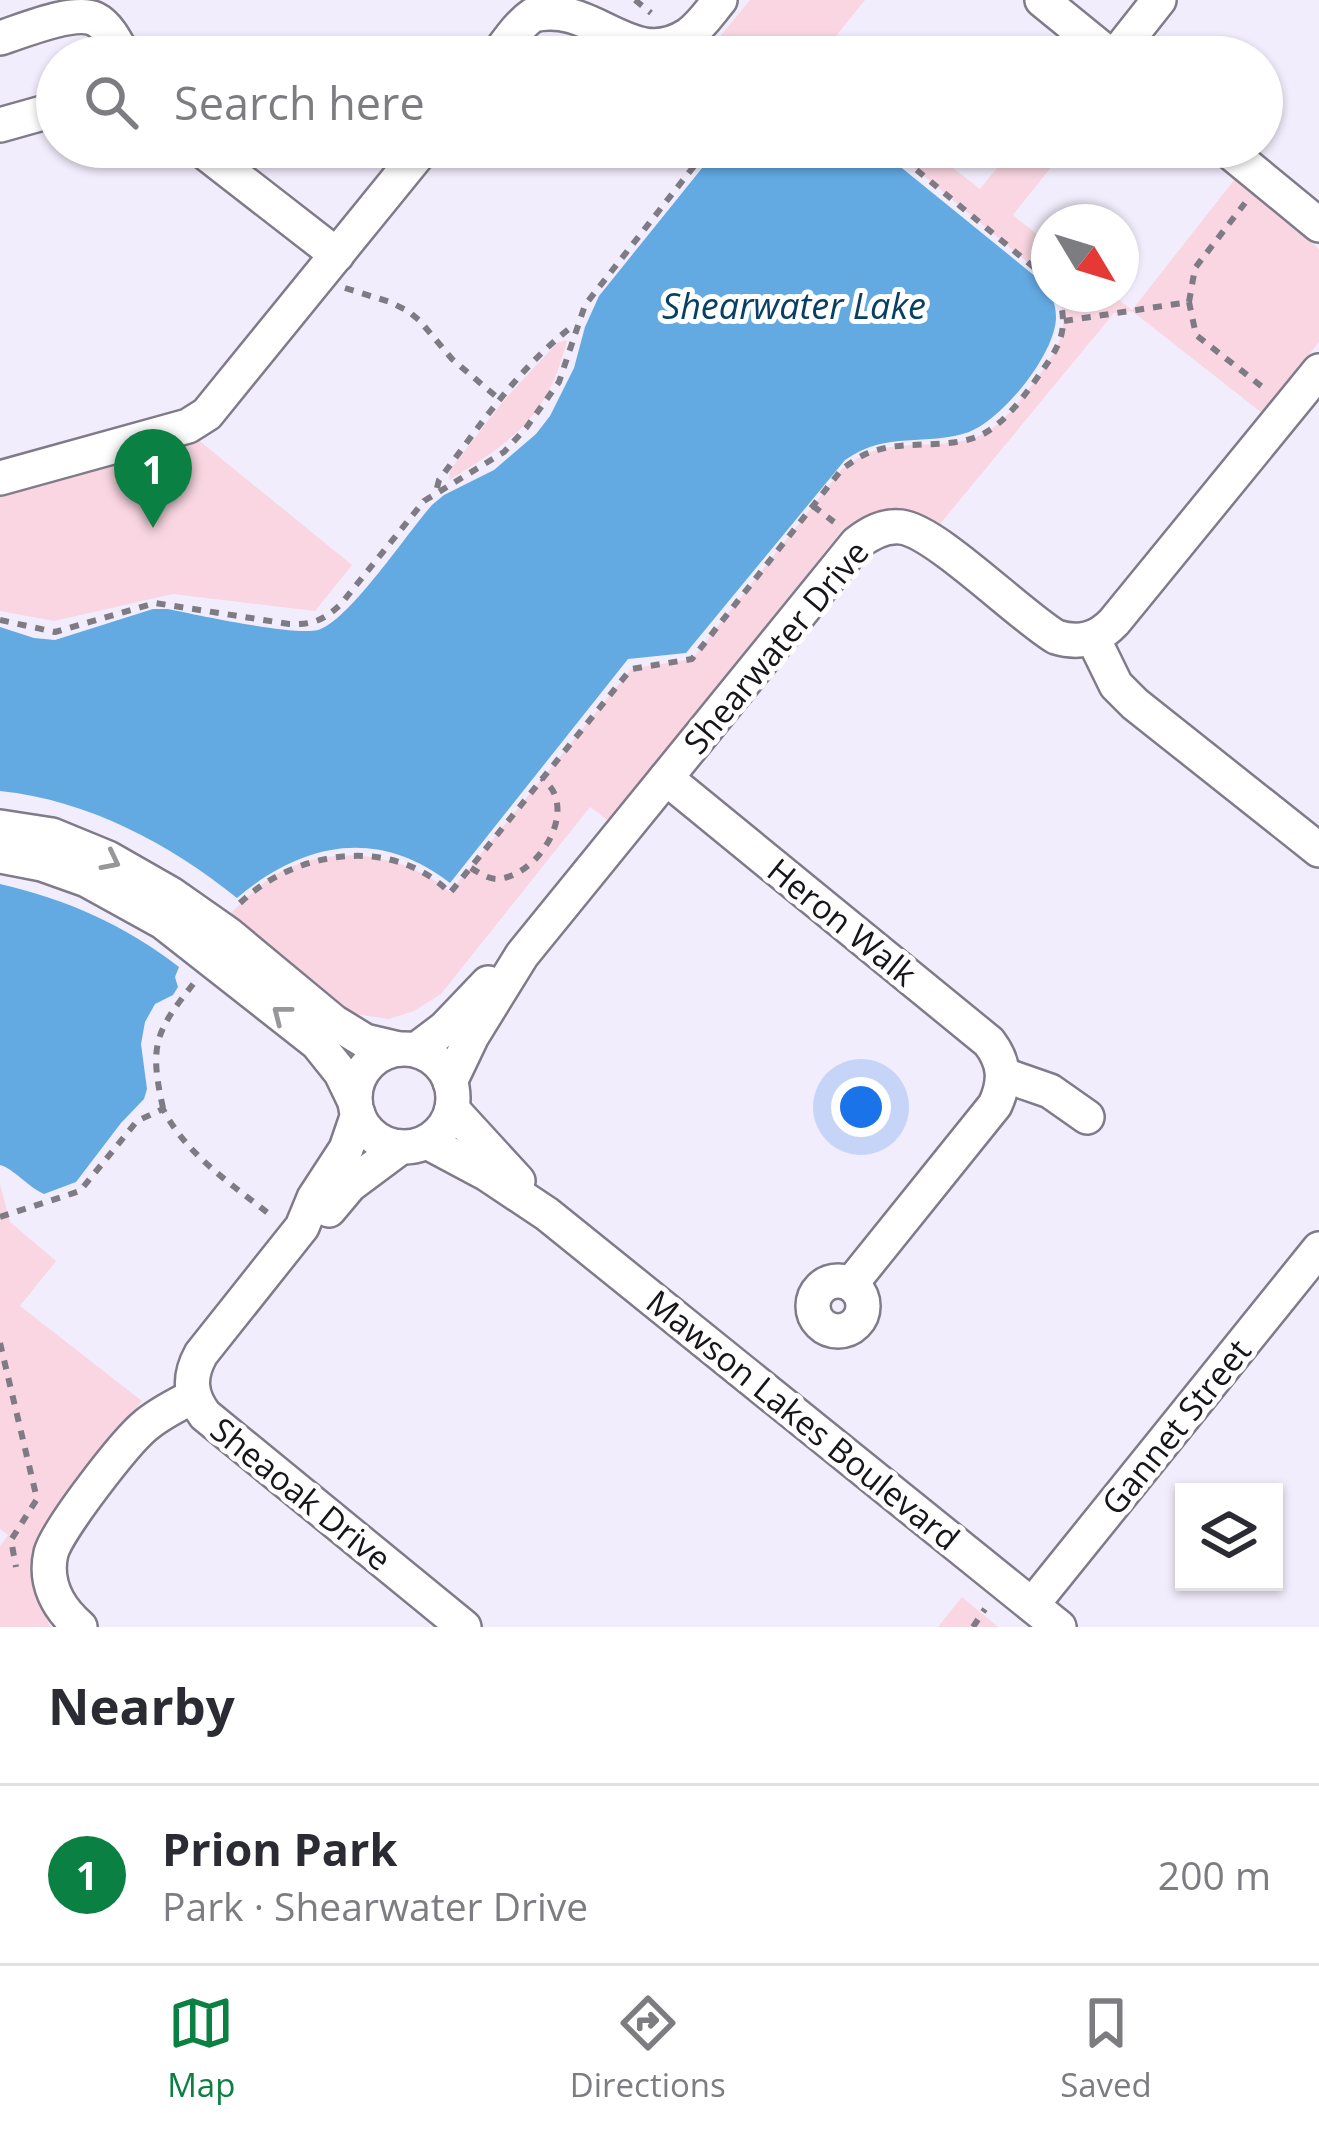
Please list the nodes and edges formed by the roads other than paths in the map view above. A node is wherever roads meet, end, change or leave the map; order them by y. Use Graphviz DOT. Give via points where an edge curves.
graph roads {
  1 [pos="720,0"];
  2 [pos="1042,0"];
  3 [pos="1159,0"];
  4 [pos="545,4"];
  5 [pos="111,36"];
  6 [pos="513,36"];
  7 [pos="633,36"];
  8 [pos="685,36"];
  9 [pos="1087,36"];
  10 [pos="1130,36"];
  11 [pos="0,38"];
  12 [pos="36,116"];
  13 [pos="0,125"];
  14 [pos="222,168"];
  15 [pos="409,168"];
  16 [pos="1249,168"];
  17 [pos="1319,225"];
  18 [pos="337,270"];
  19 [pos="1319,371"];
  20 [pos="0,478"];
  21 [pos="1093,638"];
  22 [pos="666,778"];
  23 [pos="0,827"];
  24 [pos="1319,850"];
  25 [pos="0,856"];
  26 [pos="522,955"];
  27 [pos="407,1050"];
  28 [pos="1004,1075"];
  29 [pos="451,1095"];
  30 [pos="357,1108"];
  31 [pos="1087,1117"];
  32 [pos="414,1145"];
  33 [pos="547,1214"];
  34 [pos="302,1227"];
  35 [pos="1319,1249"];
  36 [pos="851,1284"];
  37 [pos="194,1396"];
  38 [pos="1032,1605"];
  39 [pos="80,1627"];
  40 [pos="464,1627"];
  41 [pos="1059,1627"];
  1 -- 8 [label="street"];
  2 -- 9 [label="street"];
  3 -- 10 [label="street"];
  4 -- 6 [label="street"];
  4 -- 7 [label="street" via="581,6"];
  5 -- 11 [label="street" via="84,16"];
  12 -- 13 [label="street"];
  14 -- 18 [label="street"];
  15 -- 18 [label="street"];
  16 -- 17 [label="street"];
  18 -- 20 [label="street" via="199,420"];
  19 -- 21 [label="street"];
  21 -- 22 [label="street, Shearwater Drive" via="1056,637 928,538 880,529 853,548"];
  21 -- 24 [label="street" via="1116,686 1135,704"];
  22 -- 26 [label="street, Shearwater Drive"];
  22 -- 28 [label="street, Heron Walk" via="989,1042"];
  23 -- 27 [label="street, one-way" via="52,835 124,867 228,934 334,1022 365,1041"];
  30 -- 25 [label="street, one-way" via="317,1043 163,922 87,880"];
  26 -- 27 [label="street, Shearwater Drive" via="445,1028"];
  26 -- 29 [label="street, Shearwater Drive" via="472,1036"];
  27 -- 29 [label="street" via="436,1060"];
  27 -- 30 [label="street" via="366,1066"];
  28 -- 31 [label="street" via="1050,1090"];
  28 -- 36 [label="street" via="995,1105"];
  29 -- 32 [label="street" via="447,1124"];
  29 -- 33 [label="street, Mawson Lakes Boulevard"];
  30 -- 32 [label="street" via="376,1139"];
  30 -- 34 [label="street, Sheaoak Drive" via="346,1149"];
  32 -- 33 [label="street, Mawson Lakes Boulevard" via="487,1174"];
  32 -- 34 [label="street, Sheaoak Drive"];
  33 -- 38 [label="street, Mawson Lakes Boulevard"];
  34 -- 37 [label="street, Sheaoak Drive" via="201,1354"];
  35 -- 38 [label="street, Gannet Street"];
  37 -- 39 [label="street" via="136,1434 61,1532 50,1578 65,1614"];
  37 -- 40 [label="street, Sheaoak Drive" via="227,1435"];
  38 -- 41 [label="street, Mawson Lakes Boulevard"];
}
